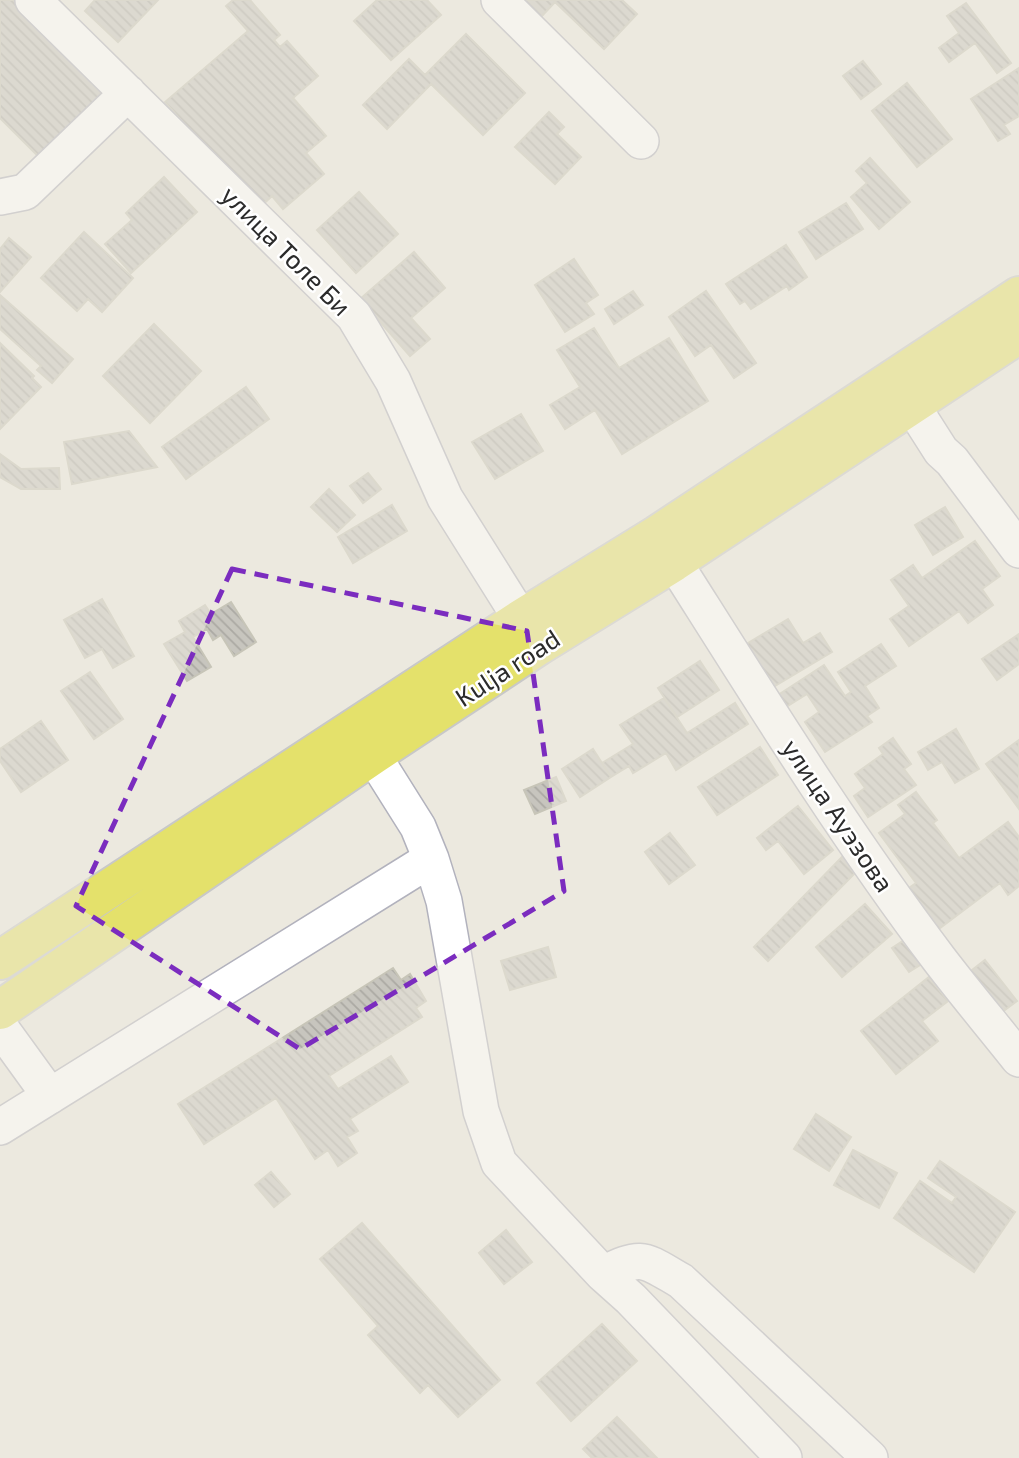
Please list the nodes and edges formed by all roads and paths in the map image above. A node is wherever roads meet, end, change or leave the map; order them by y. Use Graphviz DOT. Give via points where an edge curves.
graph roads {
  1 [pos="33,0"];
  2 [pos="499,0"];
  3 [pos="128,93"];
  4 [pos="640,141"];
  5 [pos="0,197"];
  6 [pos="1019,296"];
  7 [pos="1019,334"];
  8 [pos="911,404"];
  9 [pos="1019,550"];
  10 [pos="674,562"];
  11 [pos="521,619"];
  12 [pos="364,742"];
  13 [pos="431,859"];
  14 [pos="0,960"];
  15 [pos="0,1010"];
  16 [pos="0,1027"];
  17 [pos="1019,1059"];
  18 [pos="50,1096"];
  19 [pos="0,1127"];
  20 [pos="603,1274"];
  21 [pos="784,1458"];
  22 [pos="870,1458"];
  1 -- 3 [label="street, улица Толе Би"];
  2 -- 4 [label="street"];
  3 -- 5 [label="street" via="25,192"];
  3 -- 11 [label="street, улица Толе Би" via="354,316 393,381 444,498"];
  6 -- 11 [label="main road, Kulja road" via="657,535"];
  7 -- 8 [label="main road, Kulja road"];
  8 -- 9 [label="street" via="941,451"];
  8 -- 10 [label="main road, Kulja road"];
  10 -- 12 [label="main road, Kulja road" via="538,646"];
  10 -- 17 [label="street, улица Ауэзова" via="866,858"];
  11 -- 12 [label="main road, Kulja road"];
  12 -- 13 [label="street" via="418,827"];
  12 -- 14 [label="main road, Kulja road" via="106,890"];
  12 -- 15 [label="main road, Kulja road"];
  13 -- 18 [label="street"];
  13 -- 20 [label="street" via="443,901 481,1111 499,1163"];
  16 -- 18 [label="street"];
  18 -- 19 [label="street"];
  20 -- 21 [label="street"];
  20 -- 22 [label="street" via="631,1260 644,1261 681,1281"];
}
